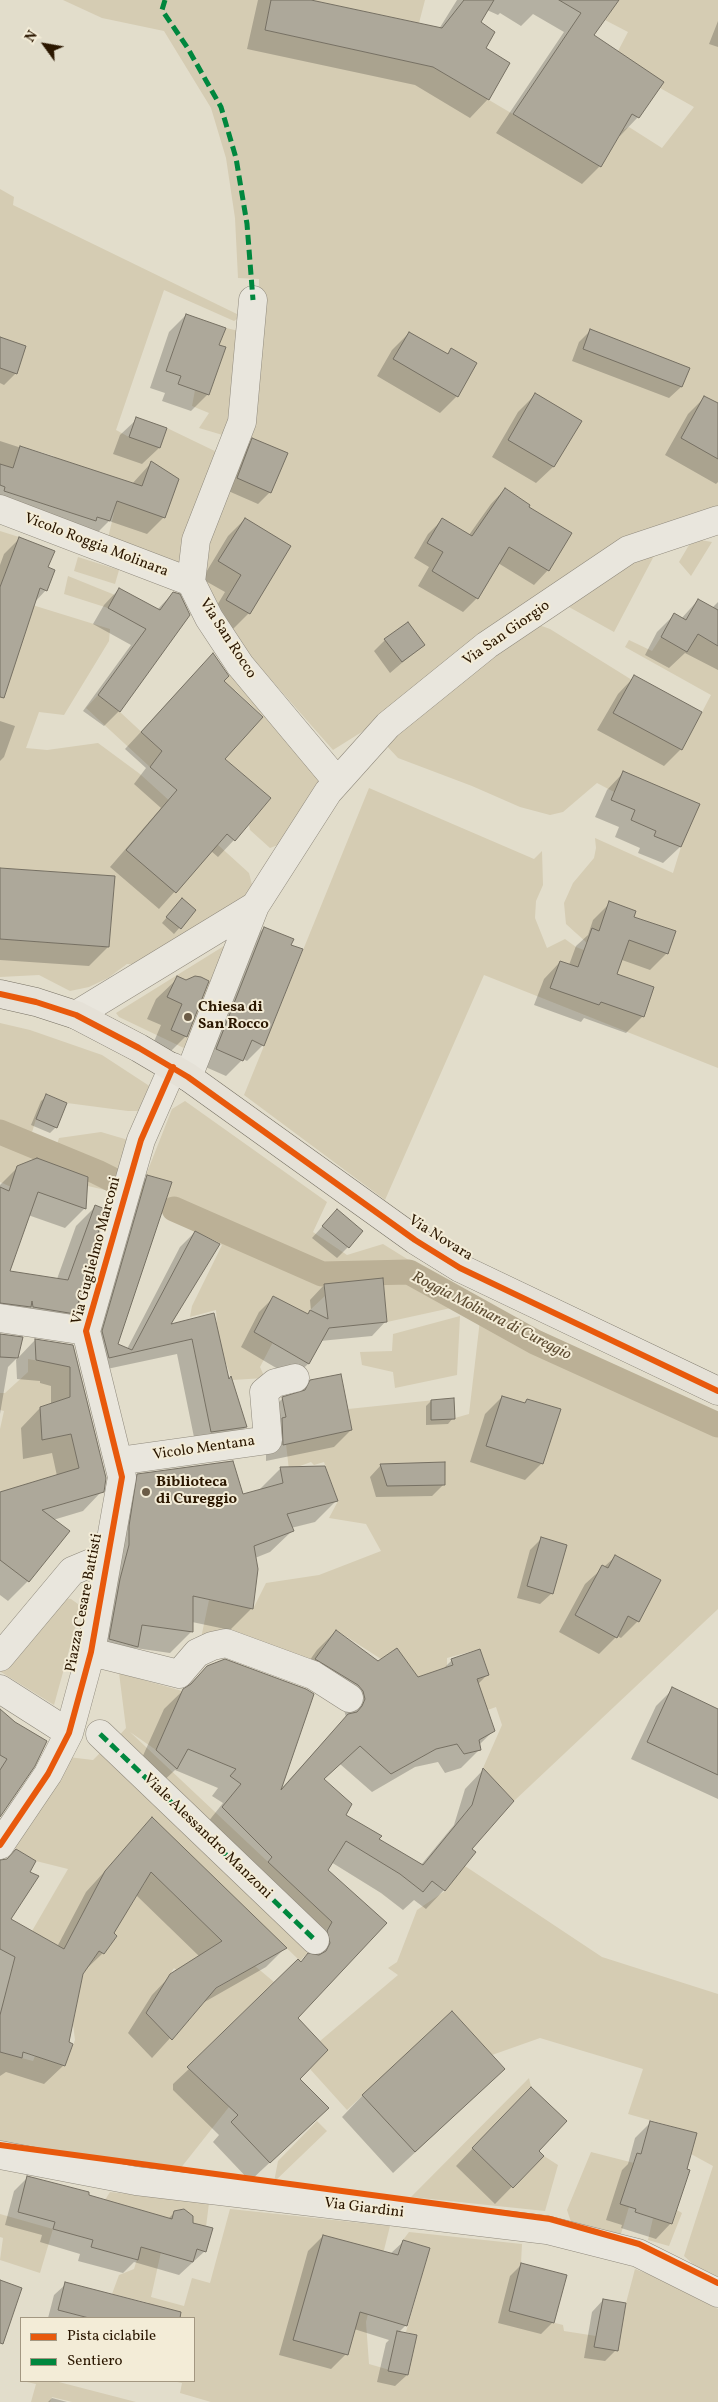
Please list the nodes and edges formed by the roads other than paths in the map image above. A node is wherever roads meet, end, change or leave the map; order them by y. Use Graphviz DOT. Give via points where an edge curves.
graph roads {
  1 [pos="253,300"];
  2 [pos="0,509"];
  3 [pos="713,527"];
  4 [pos="191,582"];
  5 [pos="337,781"];
  6 [pos="256,906"];
  7 [pos="0,994"];
  8 [pos="76,1015"];
  9 [pos="180,1072"];
  10 [pos="0,1318"];
  11 [pos="86,1331"];
  12 [pos="295,1378"];
  13 [pos="718,1391"];
  14 [pos="120,1469"];
  15 [pos="108,1556"];
  16 [pos="91,1652"];
  17 [pos="0,1657"];
  18 [pos="0,1689"];
  19 [pos="349,1698"];
  20 [pos="68,1733"];
  21 [pos="100,1734"];
  22 [pos="0,1845"];
  23 [pos="314,1940"];
  24 [pos="0,2155"];
  25 [pos="718,2294"];
  1 -- 4 [label="street, Via San Rocco" via="242,422 196,540"];
  2 -- 4 [label="street, Vicolo Roggia Molinara"];
  3 -- 5 [label="street, Via San Giorgio" via="628,550 487,645 388,725"];
  4 -- 5 [label="street, Via San Rocco" via="209,618 240,665"];
  5 -- 6 [label="street"];
  6 -- 8 [label="street"];
  6 -- 9 [label="street"];
  7 -- 8 [label="main road, Via Novara"];
  8 -- 9 [label="main road, Via Novara"];
  9 -- 11 [label="street, Via Guglielmo Marconi" via="141,1140"];
  9 -- 13 [label="main road, Via Novara" via="415,1240 460,1268"];
  10 -- 11 [label="street"];
  11 -- 14 [label="street, Via Guglielmo Marconi"];
  12 -- 14 [label="street, Vicolo Mentana" via="275,1383 264,1392 268,1440"];
  14 -- 15 [label="street, Piazza Cesare Battisti"];
  15 -- 16 [label="street, Piazza Cesare Battisti"];
  15 -- 17 [label="street, Piazza Cesare Battisti" via="72,1571"];
  16 -- 19 [label="street" via="179,1674 197,1653 226,1643 313,1676"];
  16 -- 20 [label="street, Piazza Cesare Battisti"];
  18 -- 20 [label="street"];
  20 -- 22 [label="street, Piazza Cesare Battisti" via="48,1774"];
  21 -- 23 [label="street, Viale Alessandro Manzoni"];
  24 -- 25 [label="street, Via Giardini" via="136,2181 546,2230 638,2253"];
}
